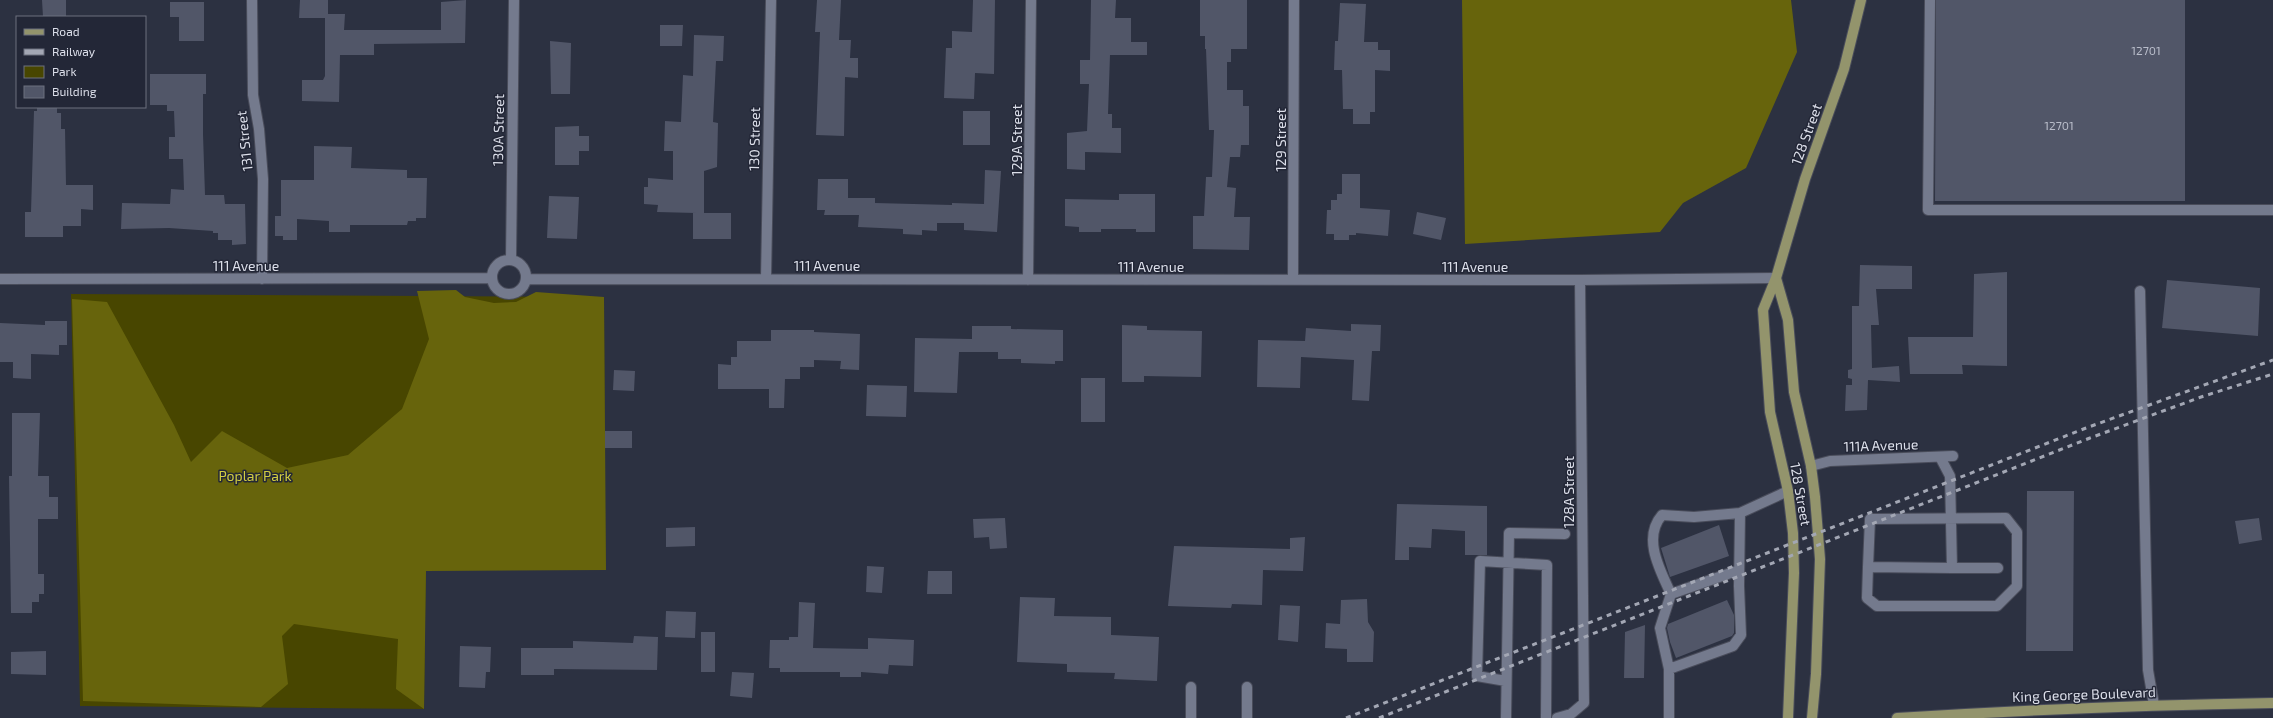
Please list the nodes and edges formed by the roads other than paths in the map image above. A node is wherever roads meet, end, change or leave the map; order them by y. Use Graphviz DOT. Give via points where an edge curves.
graph roads {
  1 [pos="252,0"];
  2 [pos="514,0"];
  3 [pos="771,0"];
  4 [pos="1031,0"];
  5 [pos="1294,0"];
  6 [pos="1861,0"];
  7 [pos="1930,0"];
  8 [pos="2273,210"];
  9 [pos="511,260"];
  10 [pos="492,278"];
  11 [pos="1776,278"];
  12 [pos="0,279"];
  13 [pos="262,279"];
  14 [pos="526,279"];
  15 [pos="766,279"];
  16 [pos="1028,280"];
  17 [pos="1293,280"];
  18 [pos="1580,280"];
  19 [pos="2140,291"];
  20 [pos="1953,456"];
  21 [pos="1940,457"];
  22 [pos="1811,466"];
  23 [pos="1788,492"];
  24 [pos="1740,512"];
  25 [pos="1952,518"];
  26 [pos="1565,534"];
  27 [pos="1509,563"];
  28 [pos="1868,567"];
  29 [pos="1952,568"];
  30 [pos="1998,568"];
  31 [pos="1739,570"];
  32 [pos="1671,594"];
  33 [pos="1669,669"];
  34 [pos="1506,681"];
  35 [pos="1191,687"];
  36 [pos="1247,688"];
  37 [pos="2273,703"];
  38 [pos="2154,705"];
  39 [pos="1191,718"];
  40 [pos="1247,718"];
  41 [pos="1506,718"];
  42 [pos="1546,718"];
  43 [pos="1557,718"];
  44 [pos="1669,718"];
  45 [pos="1788,718"];
  46 [pos="1812,718"];
  47 [pos="1897,718"];
  1 -- 13 [label="street, 131 Street" via="253,95 263,179"];
  2 -- 9 [label="street, 130A Street"];
  3 -- 15 [label="street, 130 Street"];
  4 -- 16 [label="street, 129A Street"];
  5 -- 17 [label="street, 129 Street"];
  6 -- 11 [label="main road, 128 Street" via="1844,69 1804,179"];
  7 -- 8 [label="street" via="1928,210"];
  9 -- 10 [label="street" via="500,263"];
  9 -- 14 [label="street" via="525,268"];
  10 -- 13 [label="street, 111 Avenue"];
  10 -- 14 [label="street" via="496,288 512,294 522,289"];
  11 -- 18 [label="street, 111 Avenue"];
  11 -- 22 [label="main road, 128 Street" via="1788,320 1794,392"];
  11 -- 23 [label="main road, 128 Street" via="1763,310 1770,412"];
  12 -- 13 [label="street, 111 Avenue"];
  14 -- 15 [label="street, 111 Avenue"];
  15 -- 16 [label="street, 111 Avenue"];
  16 -- 17 [label="street, 111 Avenue"];
  17 -- 18 [label="street, 111 Avenue"];
  18 -- 43 [label="street, 128A Street" via="1584,703 1571,714"];
  19 -- 38 [label="street" via="2148,670"];
  20 -- 21 [label="street, 111A Avenue"];
  21 -- 22 [label="street, 111A Avenue" via="1830,461"];
  21 -- 25 [label="street" via="1950,476"];
  22 -- 46 [label="main road, 128 Street" via="1820,559"];
  23 -- 24 [label="street"];
  23 -- 45 [label="main road, 128 Street" via="1794,573"];
  24 -- 31 [label="street"];
  24 -- 32 [label="street" via="1694,517 1662,514 1655,523 1653,541 1656,560"];
  25 -- 28 [label="street" via="1870,519"];
  25 -- 28 [label="street" via="2006,518 2017,532 2017,586 1997,606 1877,606 1867,598"];
  25 -- 29 [label="street"];
  26 -- 27 [label="street" via="1509,533"];
  27 -- 34 [label="street"];
  27 -- 34 [label="street" via="1480,561 1477,676"];
  27 -- 42 [label="street" via="1547,565"];
  28 -- 29 [label="street"];
  29 -- 30 [label="street"];
  31 -- 32 [label="street"];
  31 -- 33 [label="street" via="1741,635 1733,646"];
  32 -- 33 [label="street" via="1660,628"];
  33 -- 44 [label="street"];
  34 -- 41 [label="street"];
  35 -- 39 [label="street"];
  36 -- 40 [label="street"];
  37 -- 38 [label="main road, King George Boulevard"];
  38 -- 47 [label="main road, King George Boulevard"];
}
